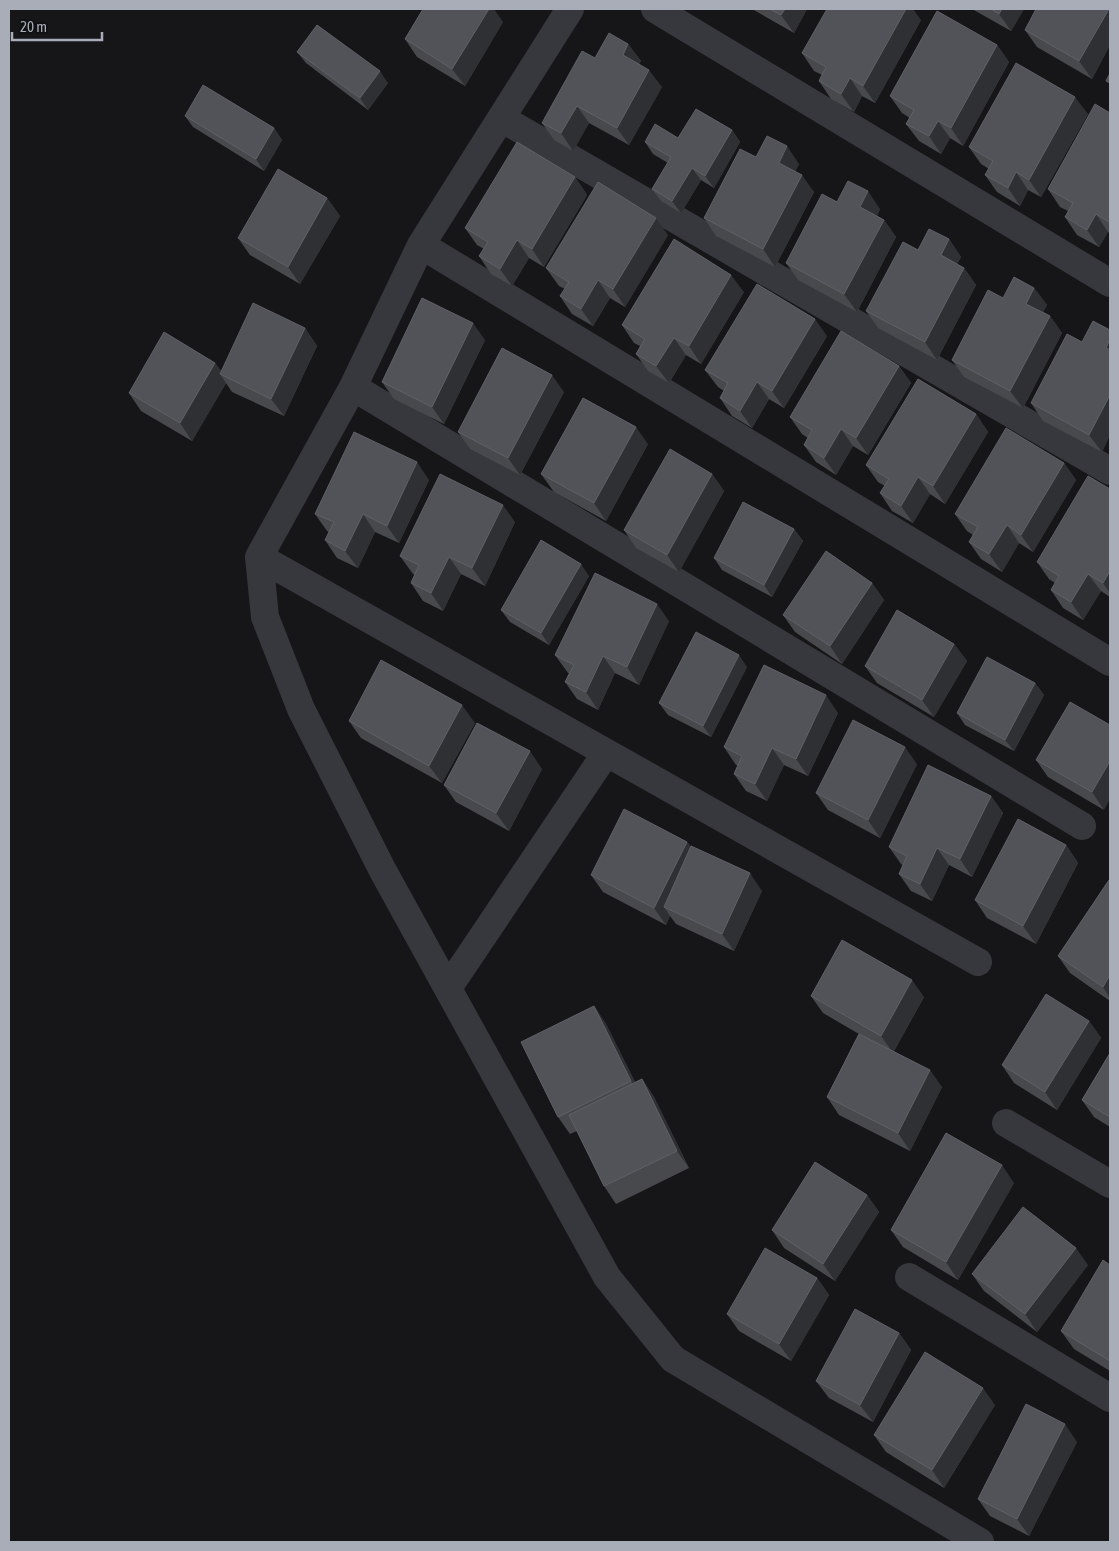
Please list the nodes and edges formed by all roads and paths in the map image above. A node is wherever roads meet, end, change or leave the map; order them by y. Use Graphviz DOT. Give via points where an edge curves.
graph roads {
  1 [pos="570,9"];
  2 [pos="655,9"];
  3 [pos="501,118"];
  4 [pos="421,245"];
  5 [pos="1110,283"];
  6 [pos="353,387"];
  7 [pos="1110,471"];
  8 [pos="258,557"];
  9 [pos="1110,662"];
  10 [pos="606,753"];
  11 [pos="1082,826"];
  12 [pos="978,962"];
  13 [pos="448,988"];
  14 [pos="1006,1123"];
  15 [pos="1110,1184"];
  16 [pos="910,1278"];
  17 [pos="1110,1398"];
  18 [pos="980,1542"];
  1 -- 3 [label="street"];
  2 -- 5 [label="street"];
  3 -- 4 [label="street"];
  3 -- 7 [label="street"];
  4 -- 6 [label="street"];
  4 -- 9 [label="street"];
  6 -- 8 [label="street"];
  6 -- 11 [label="street"];
  8 -- 10 [label="street"];
  8 -- 13 [label="street" via="266,617 301,709 383,871"];
  10 -- 12 [label="street"];
  10 -- 13 [label="street"];
  13 -- 18 [label="street" via="607,1277 673,1359"];
  14 -- 15 [label="street"];
  16 -- 17 [label="street"];
}
